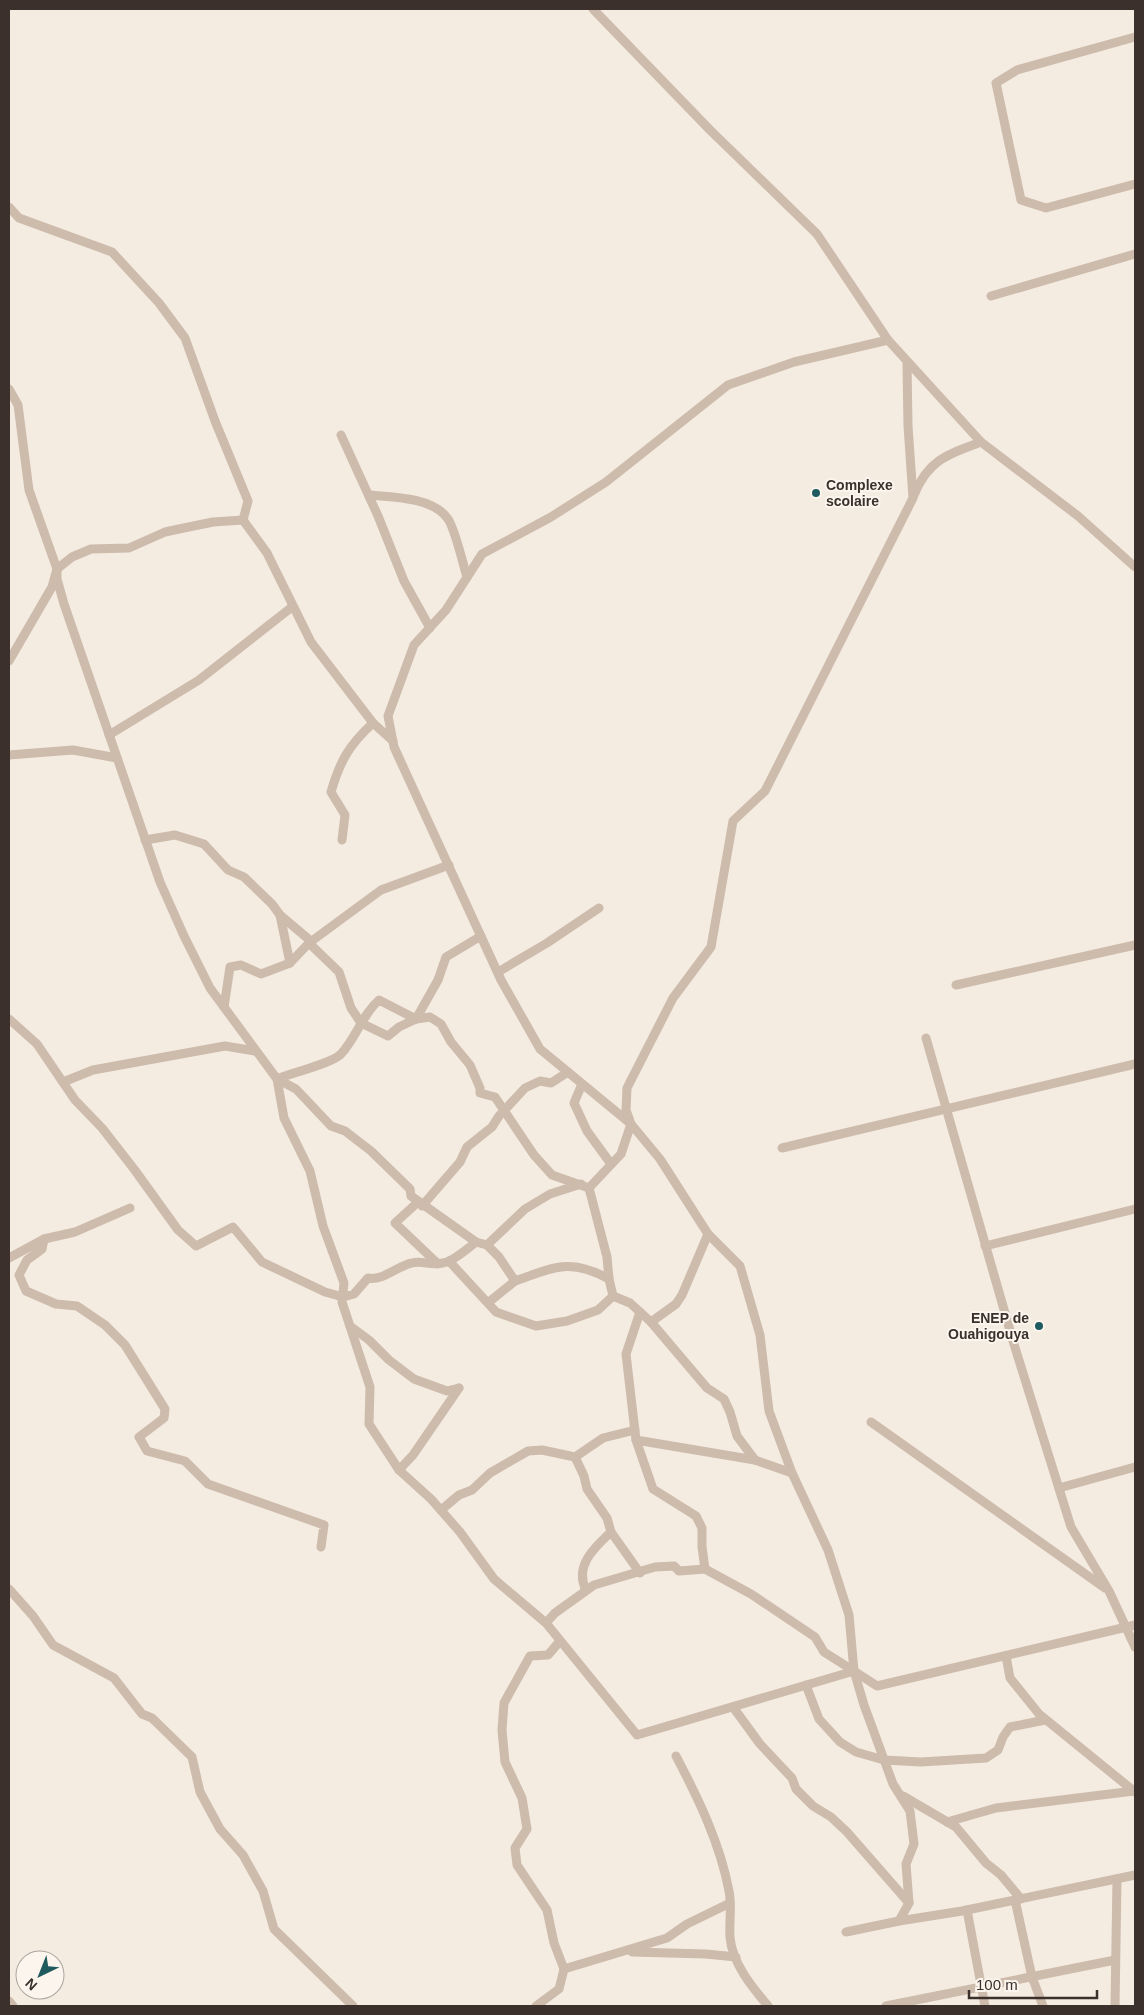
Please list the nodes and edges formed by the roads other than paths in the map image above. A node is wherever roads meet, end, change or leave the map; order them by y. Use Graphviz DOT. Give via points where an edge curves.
graph roads {
  1 [pos="593,9"];
  2 [pos="1135,37"];
  3 [pos="1135,184"];
  4 [pos="9,207"];
  5 [pos="1135,254"];
  6 [pos="991,296"];
  7 [pos="888,340"];
  8 [pos="907,364"];
  9 [pos="9,389"];
  10 [pos="341,435"];
  11 [pos="981,442"];
  12 [pos="369,495"];
  13 [pos="913,498"];
  14 [pos="243,520"];
  15 [pos="1135,567"];
  16 [pos="57,569"];
  17 [pos="467,577"];
  18 [pos="292,607"];
  19 [pos="430,628"];
  20 [pos="9,661"];
  21 [pos="372,722"];
  22 [pos="109,735"];
  23 [pos="393,741"];
  24 [pos="9,755"];
  25 [pos="117,758"];
  26 [pos="145,840"];
  27 [pos="342,840"];
  28 [pos="449,865"];
  29 [pos="599,908"];
  30 [pos="280,915"];
  31 [pos="481,936"];
  32 [pos="311,943"];
  33 [pos="1135,944"];
  34 [pos="290,963"];
  35 [pos="498,972"];
  36 [pos="956,985"];
  37 [pos="224,1007"];
  38 [pos="9,1019"];
  39 [pos="416,1019"];
  40 [pos="360,1024"];
  41 [pos="926,1038"];
  42 [pos="254,1051"];
  43 [pos="1135,1064"];
  44 [pos="568,1072"];
  45 [pos="277,1079"];
  46 [pos="64,1082"];
  47 [pos="582,1084"];
  48 [pos="946,1110"];
  49 [pos="504,1111"];
  50 [pos="631,1124"];
  51 [pos="782,1148"];
  52 [pos="612,1164"];
  53 [pos="585,1186"];
  54 [pos="420,1204"];
  55 [pos="130,1208"];
  56 [pos="1135,1209"];
  57 [pos="708,1234"];
  58 [pos="44,1239"];
  59 [pos="476,1242"];
  60 [pos="487,1245"];
  61 [pos="986,1246"];
  62 [pos="9,1258"];
  63 [pos="449,1261"];
  64 [pos="438,1264"];
  65 [pos="608,1279"];
  66 [pos="516,1281"];
  67 [pos="613,1296"];
  68 [pos="343,1297"];
  69 [pos="489,1302"];
  70 [pos="640,1312"];
  71 [pos="651,1322"];
  72 [pos="350,1326"];
  73 [pos="871,1422"];
  74 [pos="635,1430"];
  75 [pos="636,1440"];
  76 [pos="575,1457"];
  77 [pos="755,1460"];
  78 [pos="1135,1467"];
  79 [pos="399,1470"];
  80 [pos="792,1473"];
  81 [pos="1060,1488"];
  82 [pos="441,1510"];
  83 [pos="611,1532"];
  84 [pos="321,1547"];
  85 [pos="705,1569"];
  86 [pos="640,1573"];
  87 [pos="9,1589"];
  88 [pos="586,1590"];
  89 [pos="1110,1591"];
  90 [pos="546,1623"];
  91 [pos="1131,1626"];
  92 [pos="560,1641"];
  93 [pos="1135,1647"];
  94 [pos="1006,1656"];
  95 [pos="854,1671"];
  96 [pos="806,1686"];
  97 [pos="733,1707"];
  98 [pos="1045,1720"];
  99 [pos="676,1756"];
  100 [pos="884,1760"];
  101 [pos="1135,1792"];
  102 [pos="902,1796"];
  103 [pos="947,1822"];
  104 [pos="1135,1875"];
  105 [pos="1117,1879"];
  106 [pos="1018,1900"];
  107 [pos="730,1903"];
  108 [pos="909,1903"];
  109 [pos="967,1910"];
  110 [pos="899,1921"];
  111 [pos="846,1932"];
  112 [pos="621,1952"];
  113 [pos="736,1957"];
  114 [pos="1116,1960"];
  115 [pos="564,1969"];
  116 [pos="1032,1977"];
  117 [pos="981,1987"];
  118 [pos="9,2001"];
  119 [pos="900,2005"];
  120 [pos="13,2006"];
  121 [pos="353,2006"];
  122 [pos="536,2006"];
  123 [pos="768,2006"];
  124 [pos="886,2006"];
  125 [pos="985,2006"];
  126 [pos="1043,2006"];
  127 [pos="1115,2006"];
  1 -- 7 [label="street" via="817,234"];
  2 -- 3 [label="street" via="1017,70 996,83 1022,200 1046,208"];
  4 -- 14 [label="street" via="19,218 112,252 185,338 248,501"];
  5 -- 6 [label="street"];
  7 -- 8 [label="street"];
  7 -- 17 [label="street" via="794,362 728,385 606,482 551,517 482,554"];
  8 -- 11 [label="street"];
  8 -- 13 [label="street"];
  9 -- 16 [label="street" via="18,405 29,490"];
  10 -- 12 [label="street"];
  11 -- 13 [label="street" via="936,462 921,478"];
  11 -- 15 [label="street" via="1078,516"];
  12 -- 17 [label="street" via="418,500 447,518"];
  12 -- 19 [label="street" via="404,581"];
  13 -- 50 [label="street" via="765,791 733,820 711,947 673,998 627,1088 626,1110"];
  14 -- 16 [label="street" via="213,522 165,532 129,548 91,549 72,557"];
  14 -- 18 [label="street" via="266,553"];
  16 -- 20 [label="street" via="52,586"];
  16 -- 22 [label="street" via="64,604"];
  17 -- 19 [label="street"];
  18 -- 21 [label="street" via="311,642"];
  18 -- 22 [label="street" via="199,680"];
  19 -- 23 [label="street" via="414,646 388,716"];
  21 -- 23 [label="street"];
  21 -- 27 [label="street" via="339,765 331,792 345,815"];
  22 -- 25 [label="street"];
  23 -- 28 [label="street"];
  24 -- 25 [label="street" via="73,750"];
  25 -- 26 [label="street"];
  26 -- 30 [label="street" via="174,835 204,844 228,870 244,877"];
  26 -- 37 [label="street" via="184,936 210,988"];
  28 -- 31 [label="street"];
  28 -- 32 [label="street" via="381,890"];
  29 -- 35 [label="street"];
  30 -- 32 [label="street"];
  30 -- 34 [label="street"];
  31 -- 35 [label="street"];
  31 -- 39 [label="street" via="446,957 438,980"];
  32 -- 34 [label="street"];
  32 -- 40 [label="street" via="339,972"];
  33 -- 36 [label="street"];
  34 -- 37 [label="street" via="261,974 241,965 230,967"];
  35 -- 44 [label="street" via="540,1049"];
  37 -- 42 [label="street"];
  38 -- 46 [label="street" via="38,1044"];
  39 -- 40 [label="street" via="388,1036"];
  39 -- 40 [label="street" via="379,1000"];
  39 -- 49 [label="street" via="430,1017 441,1024 470,1065 480,1093 495,1098"];
  40 -- 45 [label="street" via="340,1055 316,1067"];
  41 -- 48 [label="street"];
  42 -- 45 [label="street"];
  42 -- 46 [label="street" via="225,1046 93,1070"];
  43 -- 48 [label="street"];
  44 -- 47 [label="street"];
  44 -- 49 [label="street" via="551,1083 540,1081 525,1088"];
  45 -- 54 [label="street" via="296,1089 331,1126 345,1131 383,1161 410,1188 411,1196"];
  45 -- 68 [label="street" via="284,1118 310,1171 323,1226 344,1283"];
  46 -- 68 [label="street" via="74,1100 102,1128 178,1230 196,1246 233,1227 262,1262 325,1292"];
  47 -- 50 [label="street"];
  47 -- 52 [label="street" via="574,1103 587,1131"];
  48 -- 51 [label="street"];
  48 -- 61 [label="street"];
  49 -- 53 [label="street" via="552,1175"];
  49 -- 54 [label="street" via="492,1127 467,1148 460,1162"];
  50 -- 52 [label="street" via="622,1154"];
  50 -- 57 [label="street" via="660,1159"];
  52 -- 53 [label="street"];
  53 -- 60 [label="street" via="550,1194 525,1209"];
  53 -- 65 [label="street" via="607,1257"];
  54 -- 59 [label="street"];
  54 -- 64 [label="street" via="395,1223"];
  55 -- 58 [label="street" via="75,1232"];
  56 -- 61 [label="street"];
  57 -- 71 [label="street" via="676,1304"];
  57 -- 80 [label="street" via="740,1266 760,1335 769,1411"];
  58 -- 62 [label="street"];
  58 -- 84 [label="street" via="42,1249 27,1260 19,1274 26,1291 56,1304 77,1306 105,1325 125,1345 165,1409 164,1418 138,1437 147,1451 185,1461 208,1484 324,1525"];
  59 -- 60 [label="street"];
  59 -- 63 [label="street"];
  60 -- 66 [label="street"];
  61 -- 81 [label="street"];
  63 -- 64 [label="street"];
  63 -- 69 [label="street"];
  64 -- 68 [label="street" via="414,1262 398,1267 378,1278 368,1278 354,1294"];
  65 -- 66 [label="street" via="589,1268 573,1266 551,1268"];
  65 -- 67 [label="street"];
  66 -- 69 [label="street"];
  67 -- 69 [label="street" via="598,1310 567,1321 536,1326 496,1312"];
  67 -- 70 [label="street" via="630,1303"];
  68 -- 72 [label="street"];
  70 -- 71 [label="street"];
  70 -- 74 [label="street" via="626,1354"];
  71 -- 77 [label="street" via="707,1388 724,1399 737,1436"];
  72 -- 79 [label="street" via="370,1387 369,1424"];
  72 -- 79 [label="street" via="414,1379 447,1391 459,1388"];
  73 -- 89 [label="street"];
  74 -- 75 [label="street"];
  74 -- 76 [label="street" via="603,1438"];
  75 -- 77 [label="street"];
  75 -- 85 [label="street" via="653,1489 696,1516 702,1528"];
  76 -- 82 [label="street" via="542,1450 528,1451 490,1473 472,1490 459,1495"];
  76 -- 83 [label="street" via="587,1489 607,1518"];
  77 -- 80 [label="street"];
  78 -- 81 [label="street"];
  79 -- 82 [label="street"];
  80 -- 95 [label="street" via="828,1550 849,1615"];
  81 -- 89 [label="street" via="1072,1527"];
  82 -- 90 [label="street" via="494,1579"];
  83 -- 86 [label="street"];
  83 -- 88 [label="street" via="582,1567"];
  85 -- 86 [label="street" via="679,1571 674,1566 655,1567"];
  85 -- 95 [label="street" via="751,1594 815,1637 824,1652"];
  86 -- 88 [label="street" via="602,1582"];
  87 -- 121 [label="street" via="53,1645 114,1678 142,1714 152,1718 192,1757 200,1792 220,1829 243,1854 262,1891 274,1929"];
  88 -- 90 [label="street"];
  89 -- 91 [label="street"];
  90 -- 92 [label="street"];
  91 -- 93 [label="street"];
  91 -- 94 [label="street"];
  92 -- 97 [label="street" via="637,1735"];
  92 -- 115 [label="street" via="548,1655 530,1656 504,1703 502,1730 505,1762 522,1798 526,1829 515,1848 516,1865 547,1910"];
  94 -- 95 [label="street" via="877,1686"];
  94 -- 98 [label="street" via="1010,1678"];
  95 -- 96 [label="street"];
  95 -- 100 [label="street"];
  96 -- 97 [label="street"];
  96 -- 100 [label="street" via="819,1719 840,1742 856,1752"];
  97 -- 108 [label="street" via="766,1751 792,1778 796,1789 847,1832"];
  98 -- 100 [label="street" via="1010,1727 998,1750 986,1758 921,1762"];
  98 -- 101 [label="street"];
  99 -- 107 [label="street" via="704,1810"];
  100 -- 102 [label="street" via="893,1784"];
  101 -- 103 [label="street" via="996,1808"];
  102 -- 103 [label="street"];
  102 -- 108 [label="street" via="910,1812 914,1844 906,1864"];
  103 -- 106 [label="street" via="956,1827 986,1864 1001,1876"];
  104 -- 105 [label="street"];
  105 -- 106 [label="street"];
  105 -- 114 [label="street"];
  106 -- 109 [label="street"];
  106 -- 116 [label="street"];
  107 -- 112 [label="street" via="687,1924 667,1938"];
  107 -- 113 [label="street" via="730,1939"];
  108 -- 110 [label="street"];
  109 -- 110 [label="street"];
  109 -- 117 [label="street"];
  110 -- 111 [label="street"];
  112 -- 113 [label="street"];
  112 -- 115 [label="street"];
  113 -- 123 [label="street" via="750,1985"];
  114 -- 116 [label="street"];
  114 -- 127 [label="street"];
  115 -- 122 [label="street" via="559,1989"];
  116 -- 117 [label="street"];
  116 -- 126 [label="street"];
  117 -- 119 [label="street"];
  117 -- 125 [label="street"];
  118 -- 120 [label="street"];
  119 -- 124 [label="street"];
}
